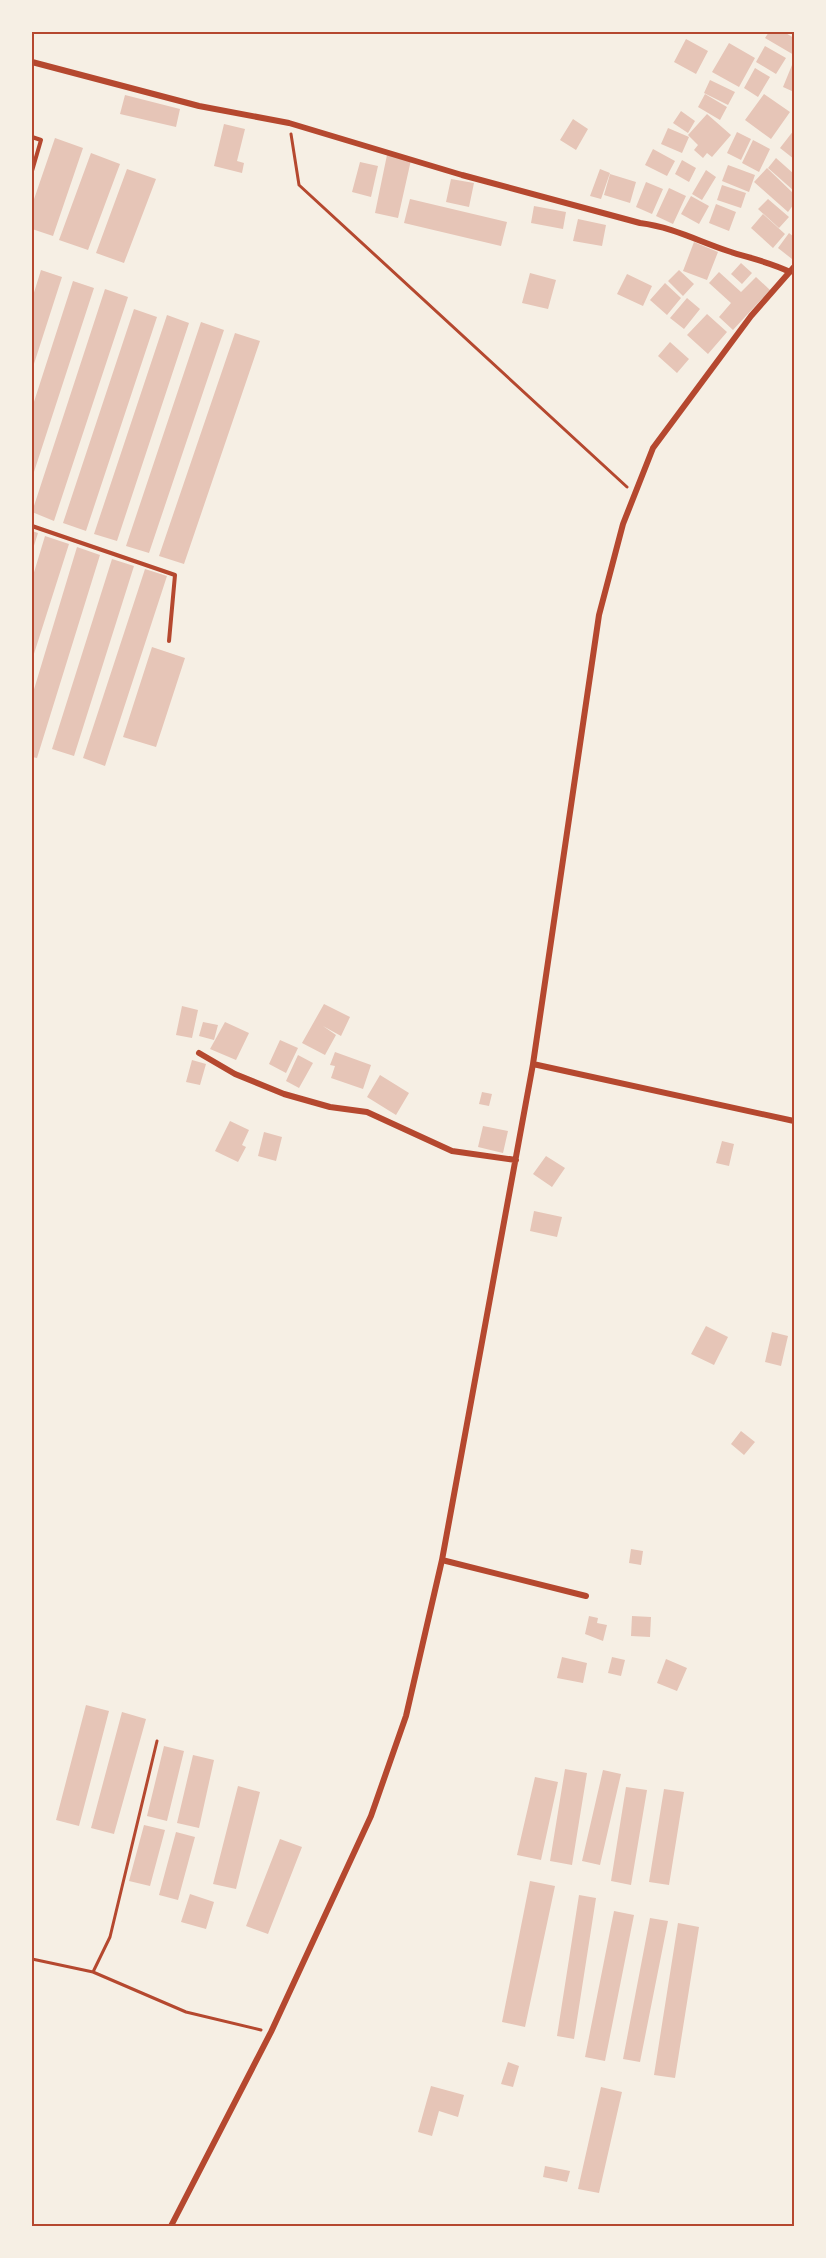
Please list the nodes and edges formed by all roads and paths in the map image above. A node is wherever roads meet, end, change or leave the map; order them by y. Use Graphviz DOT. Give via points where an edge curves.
graph roads {
  1 [pos="32,62"];
  2 [pos="289,123"];
  3 [pos="32,137"];
  4 [pos="32,171"];
  5 [pos="793,269"];
  6 [pos="635,494"];
  7 [pos="32,526"];
  8 [pos="169,641"];
  9 [pos="199,1053"];
  10 [pos="533,1065"];
  11 [pos="795,1120"];
  12 [pos="516,1160"];
  13 [pos="442,1560"];
  14 [pos="586,1596"];
  15 [pos="157,1742"];
  16 [pos="32,1959"];
  17 [pos="93,1972"];
  18 [pos="271,2032"];
  19 [pos="171,2226"];
  1 -- 2 [label="street" via="199,106"];
  2 -- 5 [label="street" via="640,224 660,225 727,251"];
  2 -- 6 [label="path" via="299,185"];
  3 -- 4 [label="lane" via="41,140"];
  5 -- 6 [label="street" via="751,316 653,448"];
  6 -- 10 [label="street" via="599,615"];
  7 -- 8 [label="lane" via="175,575"];
  9 -- 12 [label="street" via="235,1074 284,1094 367,1112 452,1151"];
  10 -- 11 [label="street"];
  10 -- 12 [label="street"];
  12 -- 13 [label="street"];
  13 -- 14 [label="street"];
  13 -- 18 [label="street" via="406,1716 371,1816"];
  15 -- 17 [label="path" via="110,1936"];
  16 -- 17 [label="path"];
  17 -- 18 [label="path" via="186,2012"];
  18 -- 19 [label="street"];
}
